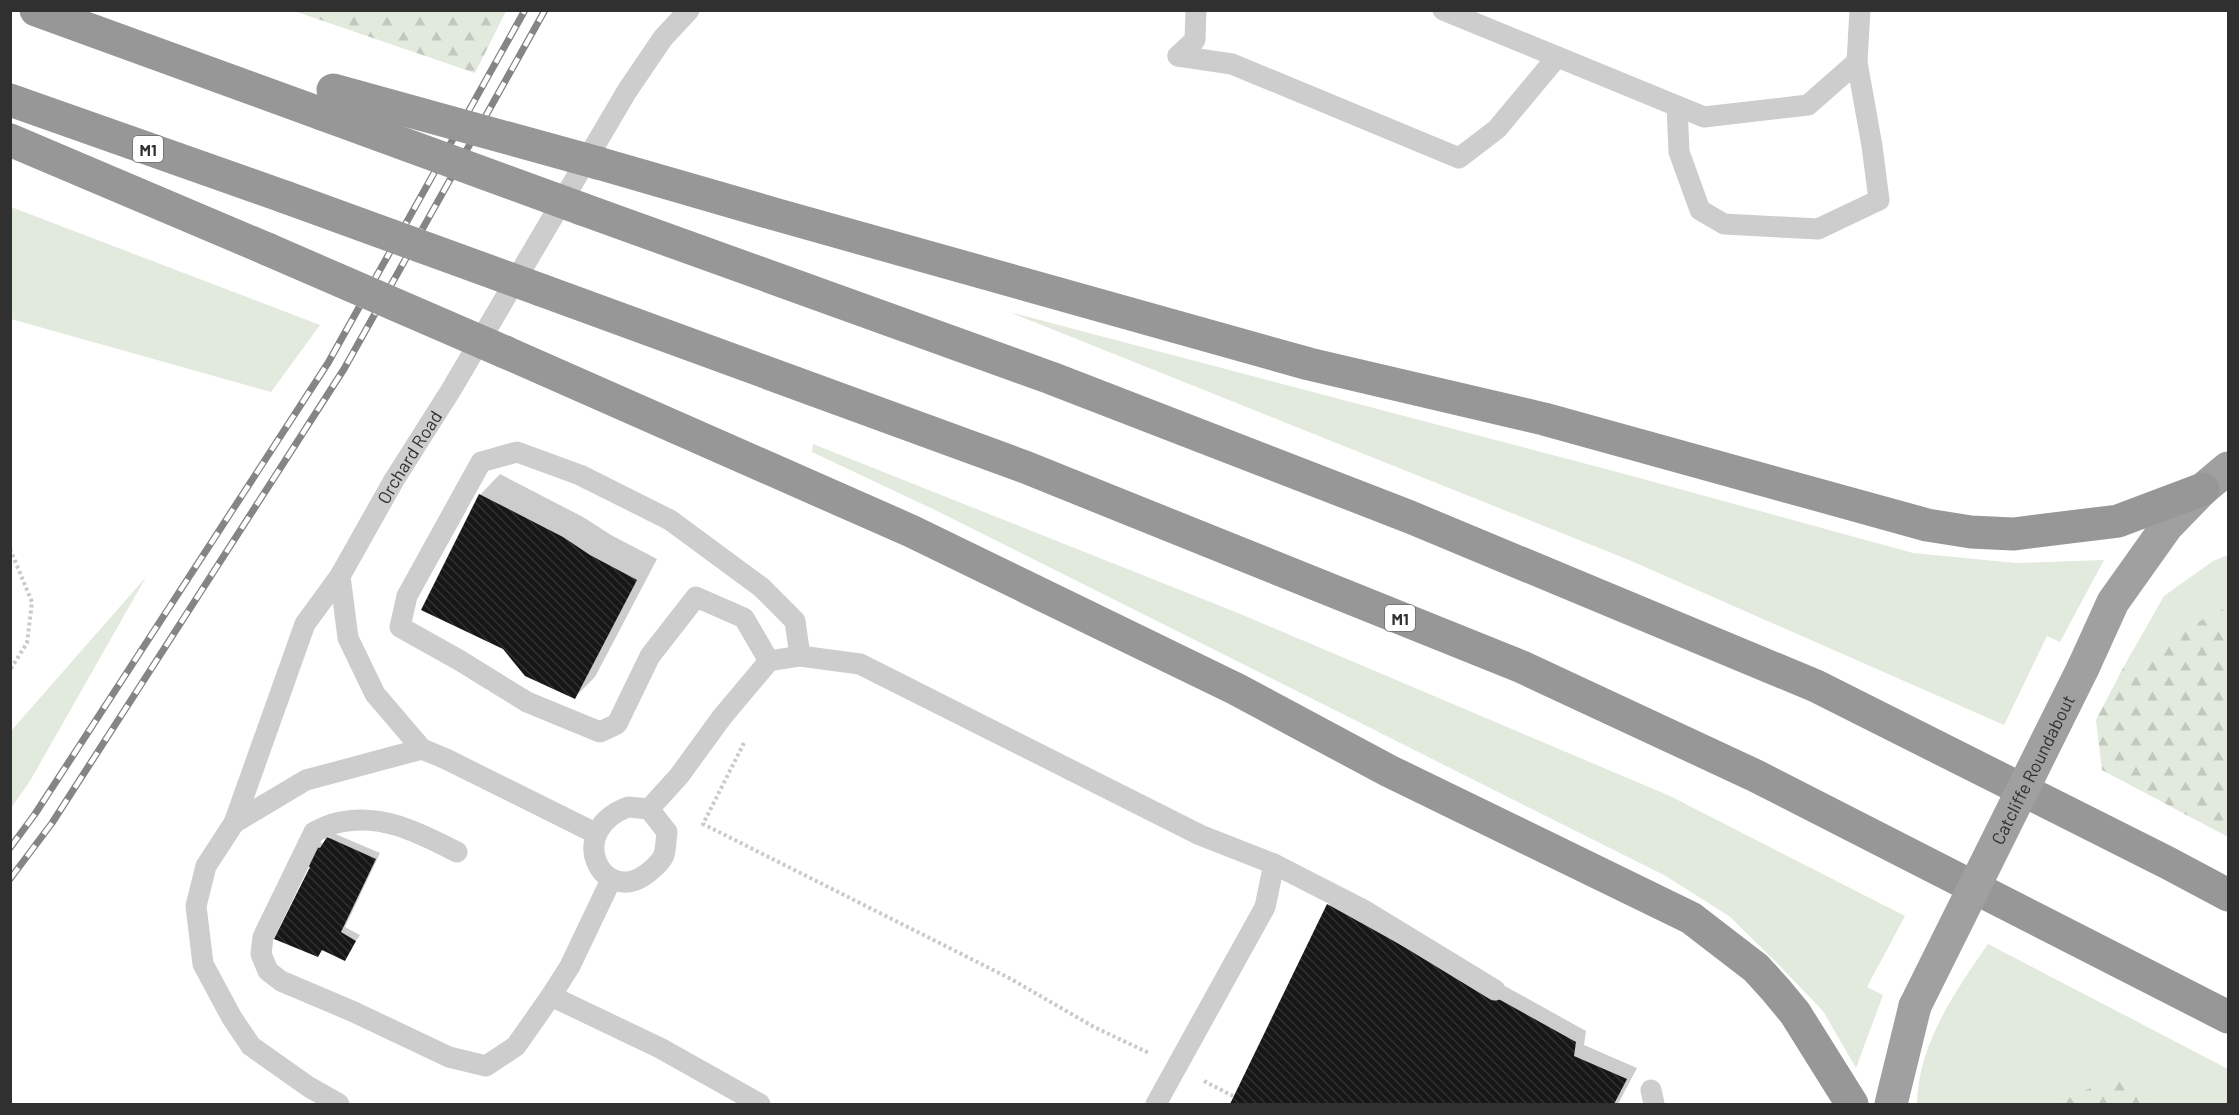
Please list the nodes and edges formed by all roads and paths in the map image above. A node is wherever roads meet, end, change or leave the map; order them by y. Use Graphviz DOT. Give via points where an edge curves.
graph roads {
  1 [pos="36,10"];
  2 [pos="689,10"];
  3 [pos="1196,10"];
  4 [pos="1443,10"];
  5 [pos="1860,10"];
  6 [pos="1557,57"];
  7 [pos="1857,62"];
  8 [pos="10,100"];
  9 [pos="327,102"];
  10 [pos="1677,106"];
  11 [pos="10,140"];
  12 [pos="2229,468"];
  13 [pos="2203,489"];
  14 [pos="10,549"];
  15 [pos="340,576"];
  16 [pos="800,656"];
  17 [pos="769,661"];
  18 [pos="10,670"];
  19 [pos="722,717"];
  20 [pos="422,749"];
  21 [pos="649,809"];
  22 [pos="234,823"];
  23 [pos="595,833"];
  24 [pos="457,852"];
  25 [pos="1274,864"];
  26 [pos="611,880"];
  27 [pos="2229,896"];
  28 [pos="1495,990"];
  29 [pos="551,996"];
  30 [pos="2229,1017"];
  31 [pos="1177,1066"];
  32 [pos="1233,1096"];
  33 [pos="339,1104"];
  34 [pos="760,1104"];
  35 [pos="1156,1104"];
  36 [pos="1852,1104"];
  37 [pos="1891,1104"];
  1 -- 9 [label="highway" via="173,59"];
  2 -- 15 [label="lane, Orchard Road" via="663,38 627,91"];
  3 -- 6 [label="lane" via="1195,40 1178,56 1232,64 1459,158 1497,129"];
  4 -- 6 [label="lane"];
  5 -- 7 [label="lane"];
  6 -- 10 [label="lane"];
  7 -- 10 [label="lane" via="1808,105 1704,117"];
  7 -- 10 [label="lane" via="1879,200 1818,229 1724,224 1700,210 1679,152"];
  8 -- 30 [label="highway, M1, bridge" via="1025,467 1522,667 1756,776"];
  9 -- 13 [label="highway, bridge" via="598,163 1309,364 1544,419 1928,525 2013,534 2118,521"];
  9 -- 27 [label="highway, bridge" via="582,209 1062,382 1410,517 1772,667"];
  11 -- 36 [label="highway, bridge" via="922,536 1691,918 1756,968 1776,990 1795,1012"];
  12 -- 13 [label="highway, Catcliffe Roundabout"];
  13 -- 37 [label="highway, Catcliffe Roundabout, bridge" via="2167,526 2113,602 1914,1006"];
  14 -- 18 [label="path" via="32,602 27,644"];
  15 -- 20 [label="lane" via="348,638 375,694"];
  15 -- 22 [label="lane, Orchard Road" via="305,624"];
  16 -- 17 [label="lane"];
  16 -- 17 [label="lane" via="795,621 761,586 670,520 580,475 517,452 481,462 407,596 400,627 527,702 600,732 617,724 650,656 696,597 744,618"];
  16 -- 25 [label="lane" via="860,664 1200,835"];
  17 -- 19 [label="lane"];
  19 -- 21 [label="lane"];
  19 -- 31 [label="path" via="748,735 703,824 1011,979 1094,1028"];
  20 -- 22 [label="lane" via="306,780"];
  20 -- 23 [label="lane"];
  21 -- 23 [label="lane" via="628,807 613,813"];
  21 -- 26 [label="lane" via="667,831 663,856 636,881"];
  22 -- 33 [label="lane" via="206,867 196,906 203,964 251,1046 309,1088"];
  23 -- 26 [label="lane" via="593,850"];
  24 -- 29 [label="lane" via="403,826 374,821 341,822 315,832 263,937 261,954 268,971 281,981 449,1057 486,1066 516,1046"];
  25 -- 28 [label="lane" via="1362,909"];
  25 -- 31 [label="lane" via="1265,907"];
  26 -- 29 [label="lane" via="570,966"];
  29 -- 34 [label="lane" via="660,1048"];
  31 -- 32 [label="path"];
  31 -- 35 [label="lane"];
}
